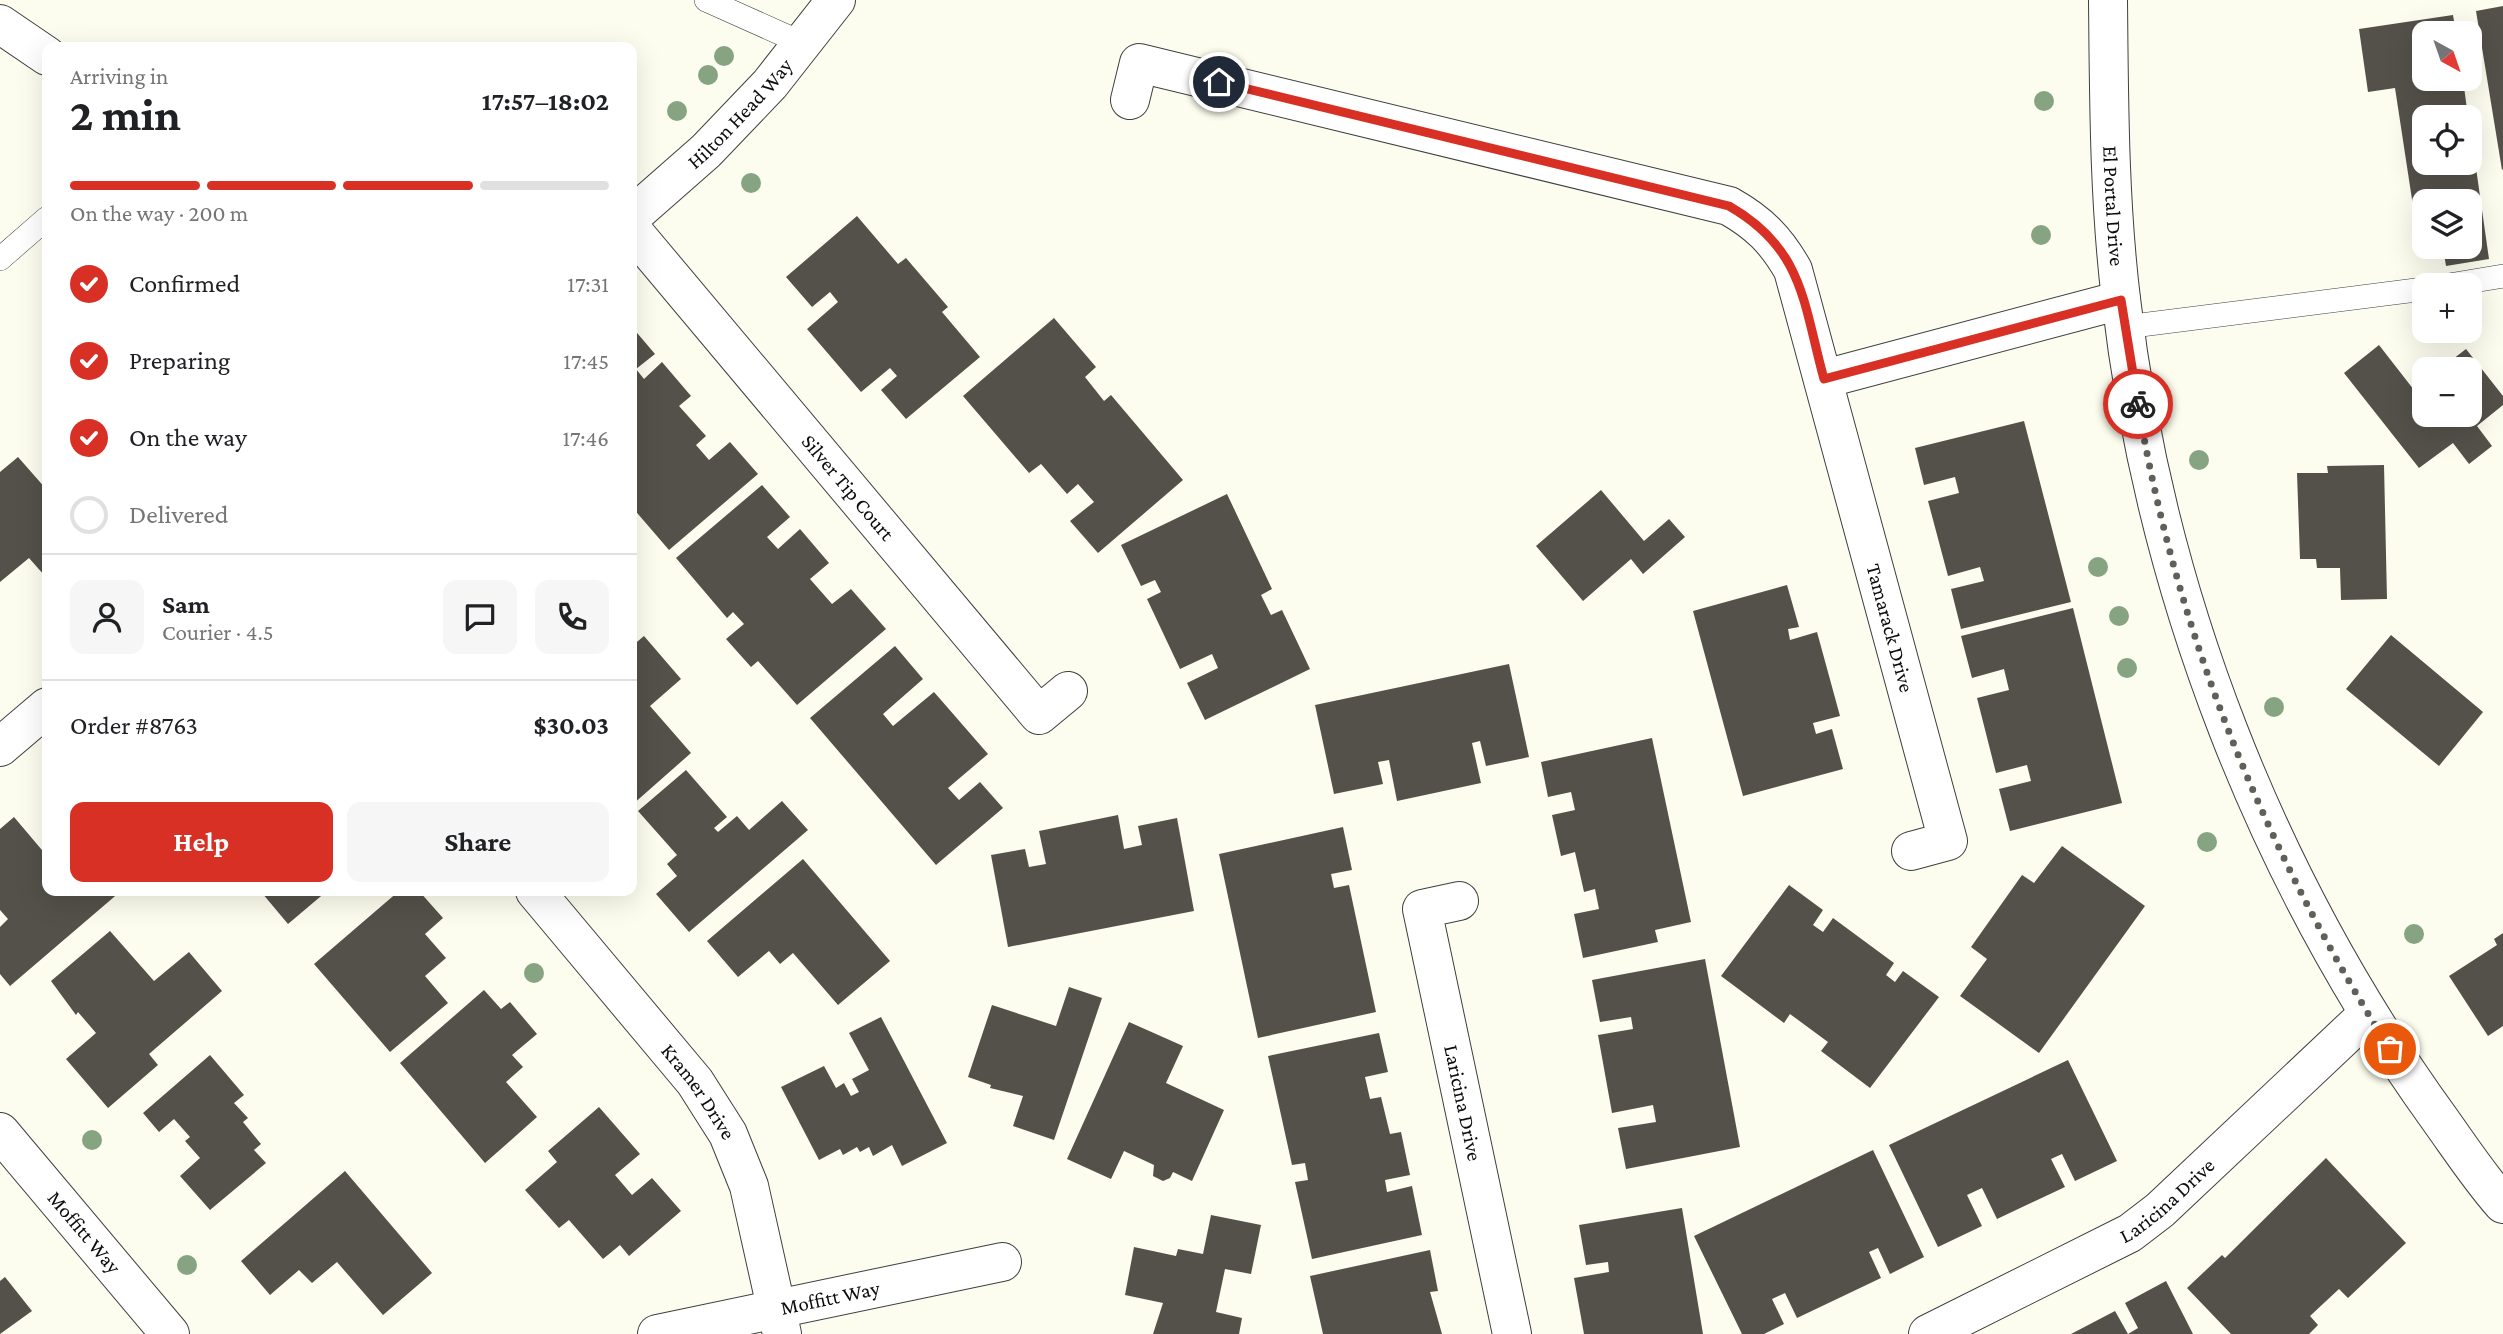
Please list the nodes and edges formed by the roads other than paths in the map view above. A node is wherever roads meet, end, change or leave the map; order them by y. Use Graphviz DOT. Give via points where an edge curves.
graph roads {
  1 [pos="706,0"];
  2 [pos="836,0"];
  3 [pos="2108,0"];
  4 [pos="0,24"];
  5 [pos="802,43"];
  6 [pos="42,53"];
  7 [pos="1130,100"];
  8 [pos="637,212"];
  9 [pos="42,222"];
  10 [pos="637,236"];
  11 [pos="0,259"];
  12 [pos="2503,276"];
  13 [pos="2482,280"];
  14 [pos="2412,290"];
  15 [pos="2123,313"];
  16 [pos="1824,379"];
  17 [pos="1068,691"];
  18 [pos="42,711"];
  19 [pos="0,747"];
  20 [pos="1911,851"];
  21 [pos="539,896"];
  22 [pos="1459,901"];
  23 [pos="2368,1014"];
  24 [pos="0,1132"];
  25 [pos="2503,1204"];
  26 [pos="1002,1262"];
  27 [pos="779,1322"];
  28 [pos="170,1334"];
  29 [pos="657,1334"];
  30 [pos="1512,1334"];
  31 [pos="1928,1334"];
  1 -- 5 [label="lane"];
  2 -- 5 [label="street, Hilton Head Way"];
  3 -- 15 [label="street, El Portal Drive" via="2111,180"];
  4 -- 6 [label="street"];
  5 -- 8 [label="street, Hilton Head Way" via="706,151"];
  7 -- 16 [label="street, Tamarack Drive" via="1139,63 1729,206 1757,222 1794,270"];
  9 -- 11 [label="lane"];
  10 -- 17 [label="street, Silver Tip Court" via="1039,715"];
  12 -- 13 [label="lane"];
  14 -- 15 [label="lane"];
  15 -- 16 [label="street"];
  15 -- 23 [label="street, El Portal Drive" via="2155,491 2212,689 2270,829"];
  16 -- 20 [label="street, Tamarack Drive" via="1948,841"];
  18 -- 19 [label="street"];
  21 -- 27 [label="street, Kramer Drive" via="695,1082 728,1134 749,1186"];
  22 -- 30 [label="street, Laricina Drive" via="1422,909"];
  23 -- 25 [label="street, El Portal Drive"];
  23 -- 31 [label="street, Laricina Drive" via="2130,1233"];
  24 -- 28 [label="street, Moffitt Way"];
  26 -- 27 [label="street, Moffitt Way"];
  27 -- 29 [label="street, Moffitt Way"];
}
